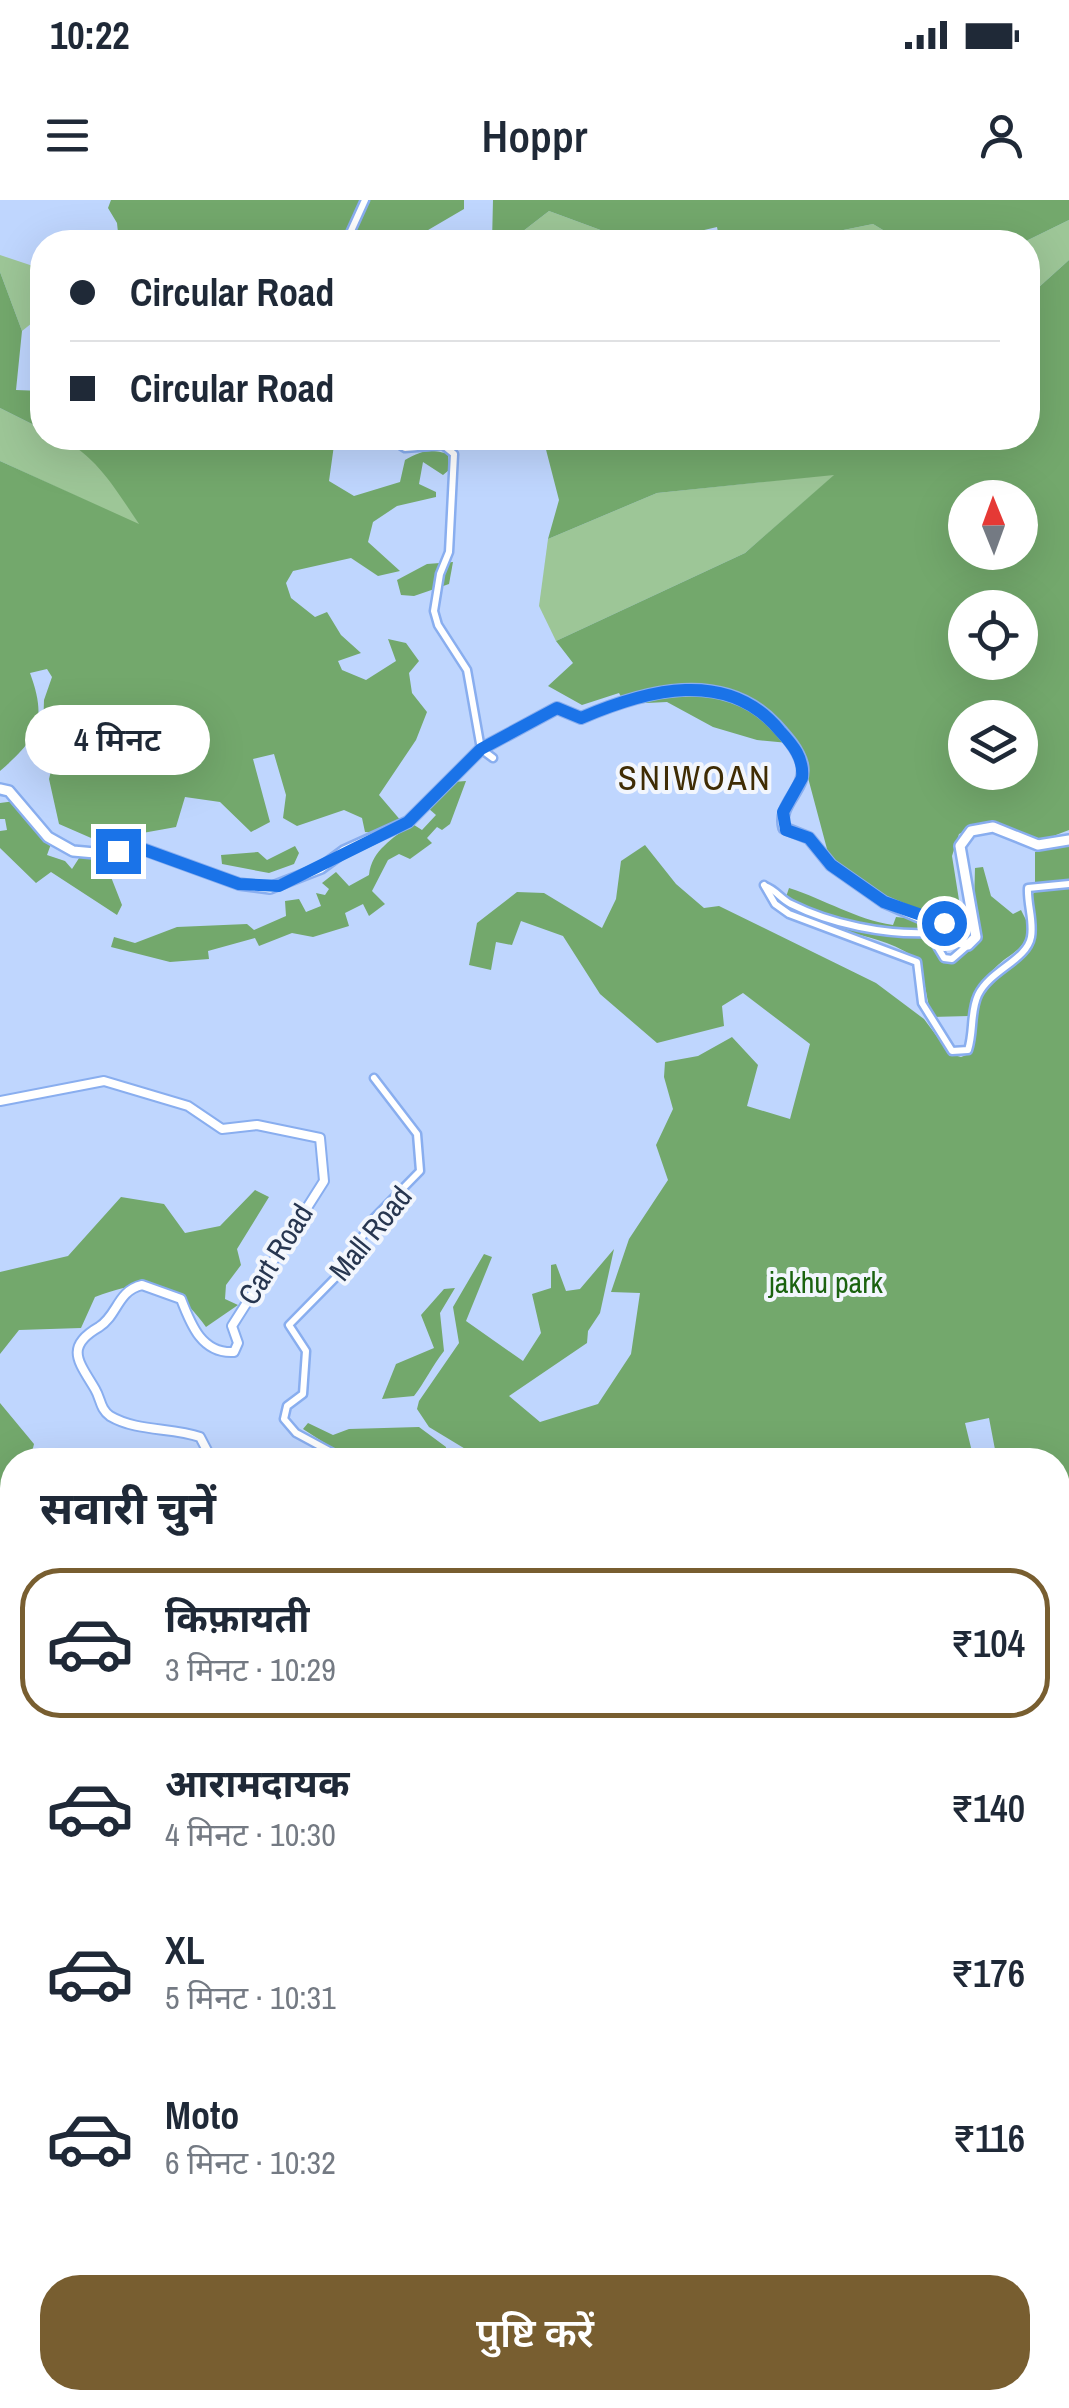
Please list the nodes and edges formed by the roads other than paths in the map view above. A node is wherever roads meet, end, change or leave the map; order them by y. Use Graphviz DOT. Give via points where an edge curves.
graph roads {
  1 [pos="365,200"];
  2 [pos="351,230"];
  3 [pos="449,450"];
  4 [pos="481,749"];
  5 [pos="493,758"];
  6 [pos="0,789"];
  7 [pos="1069,840"];
  8 [pos="1069,884"];
  9 [pos="968,946"];
  10 [pos="374,1078"];
  11 [pos="0,1101"];
  12 [pos="206,1448"];
  13 [pos="325,1448"];
  1 -- 2 [label="street"];
  3 -- 4 [label="street" via="449,552 434,611 467,670"];
  4 -- 5 [label="street"];
  4 -- 6 [label="main road" via="408,822 270,888 239,884 140,848 72,851 48,836 10,791"];
  4 -- 9 [label="main road" via="557,708 581,718 626,698 690,690 757,706 802,762 802,778 782,816 786,830 809,838 831,865 884,902 940,920 950,940"];
  7 -- 9 [label="main road" via="1028,844 983,826 964,837 960,852 976,938"];
  8 -- 9 [label="street" via="1028,888 1031,938 1022,955 998,969 978,994 971,1042 960,1052 928,1017 916,962 789,914 764,885 792,904 856,924 892,934 930,933 944,958"];
  10 -- 13 [label="street, Mall Road" via="417,1134 420,1171 372,1222 346,1268 289,1325 306,1350 307,1377 304,1394 287,1406 284,1419"];
  11 -- 12 [label="main road, Cart Road" via="104,1081 188,1106 222,1129 257,1125 320,1138 324,1180 232,1326 234,1352 219,1352 202,1340 181,1300 142,1285 120,1297 107,1321 85,1333 79,1345 79,1365 105,1411 160,1432 200,1436"];
}
